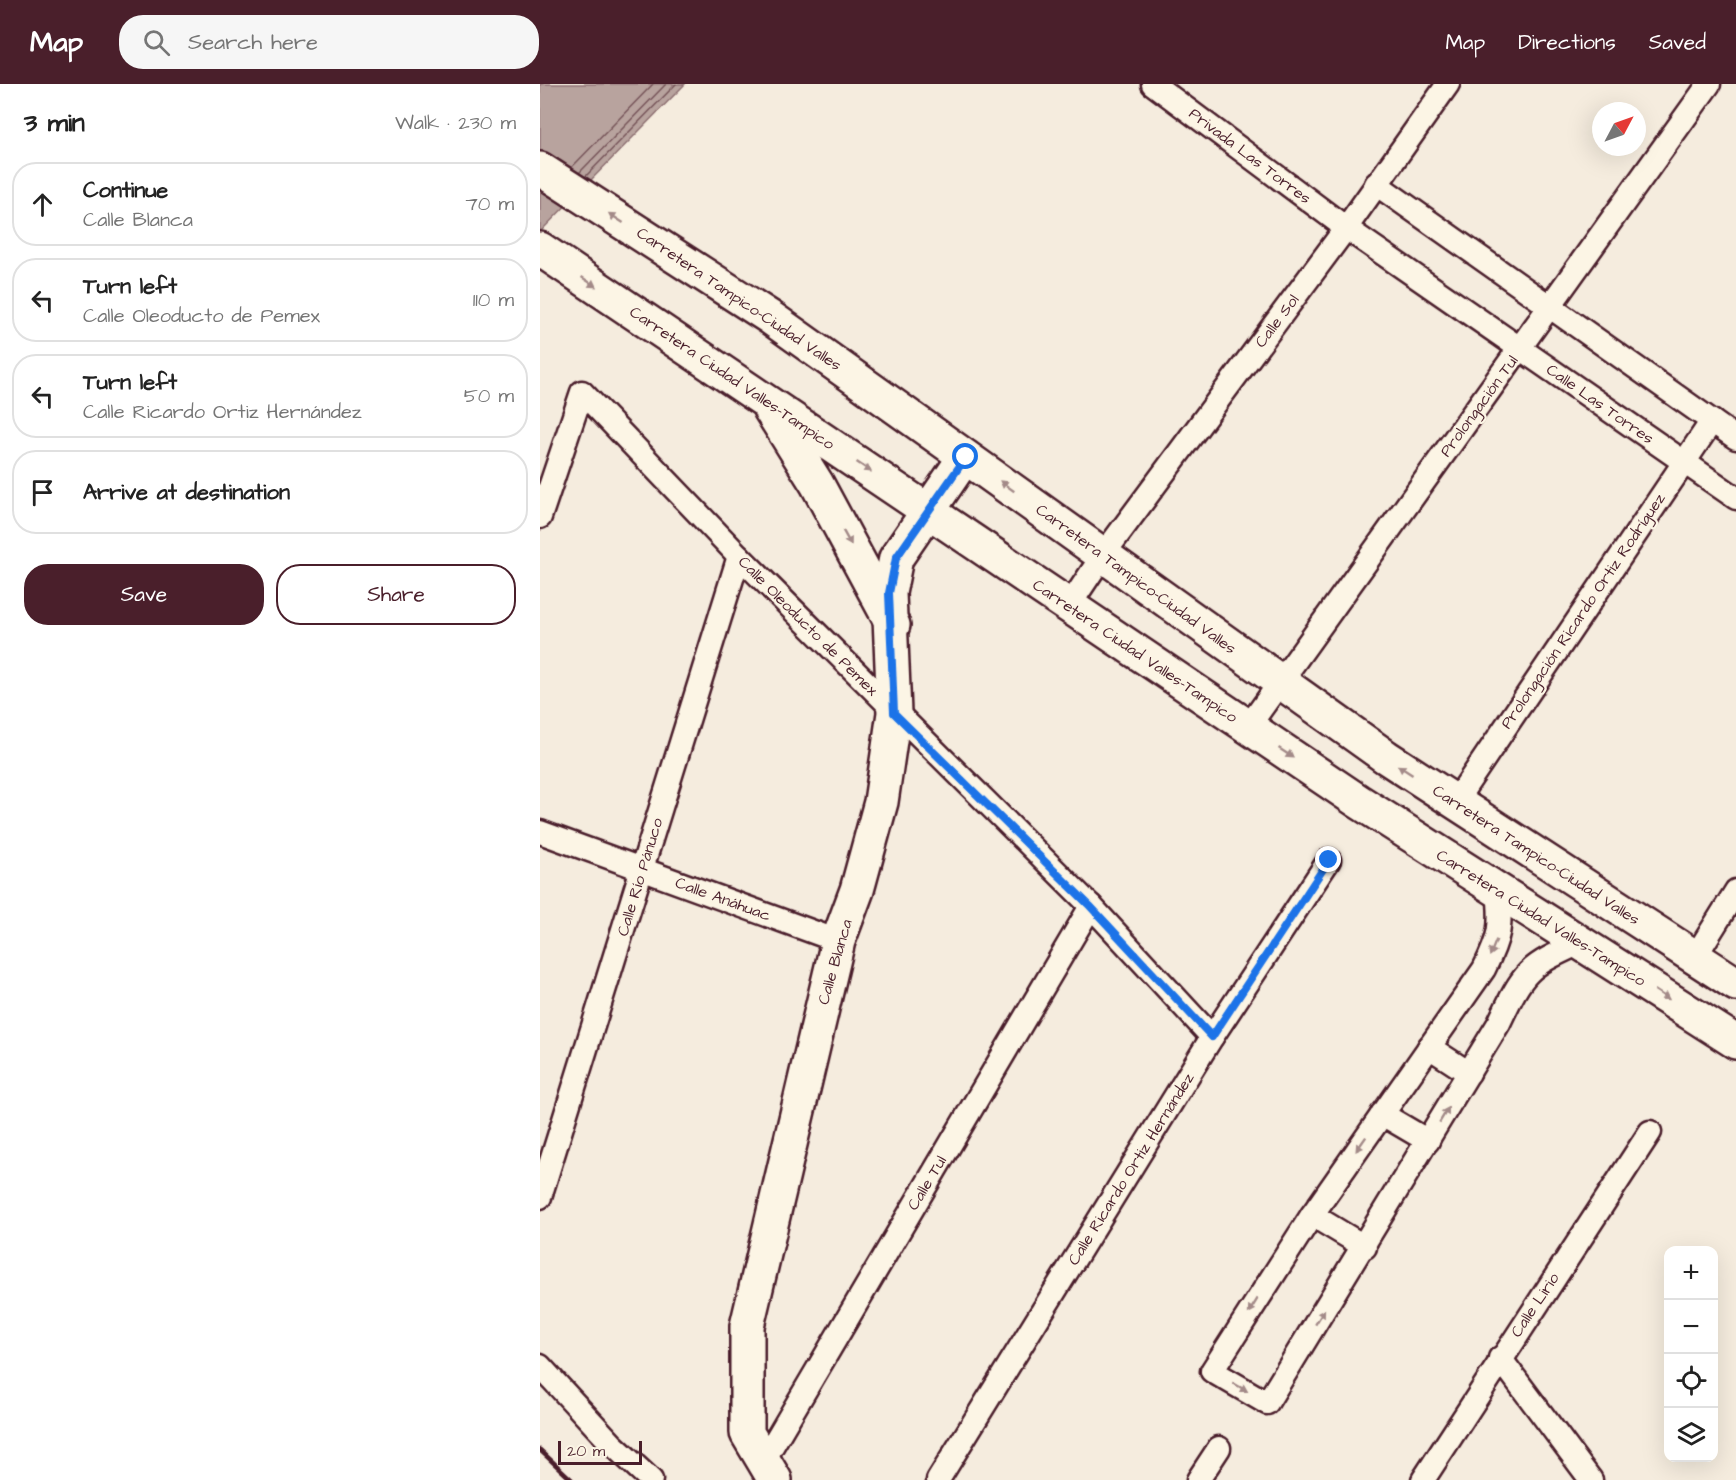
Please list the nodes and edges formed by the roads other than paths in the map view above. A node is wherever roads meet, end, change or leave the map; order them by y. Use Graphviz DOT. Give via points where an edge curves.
graph roads {
  1 [pos="1153,84"];
  2 [pos="1448,84"];
  3 [pos="1709,84"];
  4 [pos="540,169"];
  5 [pos="1376,184"];
  6 [pos="1346,228"];
  7 [pos="540,249"];
  8 [pos="1550,306"];
  9 [pos="1520,349"];
  10 [pos="762,398"];
  11 [pos="1712,421"];
  12 [pos="1736,438"];
  13 [pos="966,457"];
  14 [pos="1683,462"];
  15 [pos="1734,493"];
  16 [pos="927,510"];
  17 [pos="540,517"];
  18 [pos="1103,555"];
  19 [pos="739,556"];
  20 [pos="1069,606"];
  21 [pos="892,625"];
  22 [pos="1279,681"];
  23 [pos="894,713"];
  24 [pos="1248,727"];
  25 [pos="1455,802"];
  26 [pos="540,832"];
  27 [pos="1329,860"];
  28 [pos="642,869"];
  29 [pos="1498,891"];
  30 [pos="1736,891"];
  31 [pos="1090,906"];
  32 [pos="838,941"];
  33 [pos="1580,943"];
  34 [pos="1695,957"];
  35 [pos="1736,984"];
  36 [pos="1212,1037"];
  37 [pos="1736,1042"];
  38 [pos="1429,1047"];
  39 [pos="1469,1073"];
  40 [pos="1382,1114"];
  41 [pos="1650,1132"];
  42 [pos="1428,1141"];
  43 [pos="540,1197"];
  44 [pos="1312,1215"];
  45 [pos="1365,1247"];
  46 [pos="1500,1358"];
  47 [pos="540,1366"];
  48 [pos="1219,1448"];
  49 [pos="769,1470"];
  50 [pos="651,1480"];
  51 [pos="938,1480"];
  52 [pos="1198,1480"];
  53 [pos="1423,1480"];
  54 [pos="1591,1480"];
  1 -- 6 [label="street, Privada Las Torres"];
  2 -- 5 [label="street, Calle Sol"];
  3 -- 8 [label="street, Prolongación Tul"];
  13 -- 4 [label="main road, Carretera Tampico-Ciudad Valles, one-way" via="771,318"];
  5 -- 6 [label="street, Calle Sol"];
  5 -- 8 [label="street"];
  6 -- 9 [label="street, Calle Las Torres"];
  6 -- 18 [label="street, Calle Sol"];
  7 -- 10 [label="main road, Carretera Ciudad Valles-Tampico, one-way"];
  8 -- 9 [label="street, Prolongación Tul"];
  8 -- 11 [label="street"];
  9 -- 14 [label="street, Calle Las Torres"];
  9 -- 22 [label="street, Prolongación Tul"];
  10 -- 16 [label="main road, Carretera Ciudad Valles-Tampico, one-way"];
  10 -- 21 [label="main road, one-way" via="817,484"];
  11 -- 12 [label="street"];
  11 -- 14 [label="street, Prolongación Ricardo Ortiz Rodríguez"];
  13 -- 16 [label="main road, Calle Blanca"];
  18 -- 13 [label="main road, Carretera Tampico-Ciudad Valles, one-way"];
  14 -- 15 [label="street, Calle Las Torres"];
  14 -- 25 [label="street, Prolongación Ricardo Ortiz Rodríguez"];
  16 -- 20 [label="main road, Carretera Ciudad Valles-Tampico"];
  16 -- 21 [label="main road, Calle Blanca" via="896,558 889,593"];
  17 -- 19 [label="street, Calle Oleoducto de Pemex" via="582,392"];
  18 -- 20 [label="street, Calle Sol"];
  18 -- 22 [label="main road, Carretera Tampico-Ciudad Valles"];
  19 -- 23 [label="street, Calle Oleoducto de Pemex"];
  19 -- 28 [label="street, Calle Río Pánuco"];
  20 -- 24 [label="main road, Carretera Ciudad Valles-Tampico"];
  21 -- 23 [label="main road, Calle Blanca"];
  22 -- 24 [label="street, Prolongación Tul"];
  25 -- 22 [label="main road, Carretera Tampico-Ciudad Valles, one-way"];
  23 -- 31 [label="street, Calle Oleoducto de Pemex"];
  23 -- 32 [label="main road, Calle Blanca" via="881,802 857,890"];
  24 -- 29 [label="main road, Carretera Ciudad Valles-Tampico, one-way"];
  25 -- 34 [label="main road, Carretera Tampico-Ciudad Valles"];
  26 -- 28 [label="street, Calle Anáhuac"];
  27 -- 36 [label="street, Calle Ricardo Ortiz Hernández"];
  28 -- 32 [label="street, Calle Anáhuac"];
  28 -- 43 [label="street, Calle Río Pánuco"];
  29 -- 33 [label="main road, Carretera Ciudad Valles-Tampico"];
  29 -- 38 [label="street, one-way" via="1501,923 1495,946 1484,969"];
  30 -- 34 [label="street"];
  31 -- 36 [label="street, Calle Oleoducto de Pemex"];
  31 -- 49 [label="street, Calle Tul"];
  32 -- 49 [label="main road, Calle Blanca" via="747,1326 747,1432"];
  33 -- 37 [label="main road, Carretera Ciudad Valles-Tampico, one-way"];
  33 -- 39 [label="street" via="1532,966 1517,984"];
  34 -- 35 [label="main road, Carretera Tampico-Ciudad Valles"];
  36 -- 51 [label="street, Calle Ricardo Ortiz Hernández"];
  38 -- 39 [label="street"];
  38 -- 40 [label="street"];
  42 -- 39 [label="street, one-way"];
  40 -- 42 [label="street"];
  40 -- 44 [label="street, one-way"];
  41 -- 46 [label="street, Calle Lirio"];
  42 -- 45 [label="street"];
  44 -- 45 [label="street"];
  44 -- 45 [label="street, one-way" via="1212,1371 1267,1403"];
  46 -- 53 [label="street, Calle Lirio"];
  46 -- 54 [label="street"];
  47 -- 50 [label="street"];
  48 -- 52 [label="street"];
}
